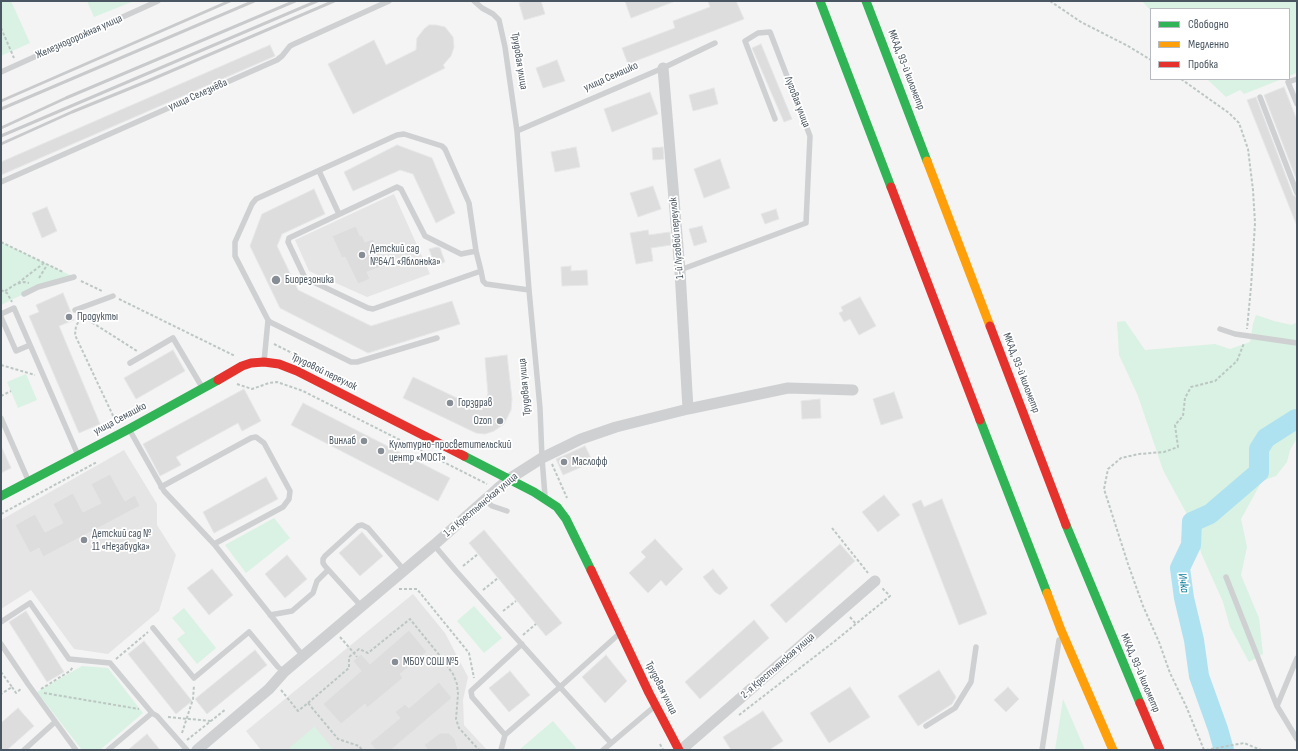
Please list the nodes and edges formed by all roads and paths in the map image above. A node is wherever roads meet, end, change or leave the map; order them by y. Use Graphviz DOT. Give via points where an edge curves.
graph roads {
  1 [pos="158,1"];
  2 [pos="389,1"];
  3 [pos="474,1"];
  4 [pos="820,1"];
  5 [pos="866,1"];
  6 [pos="1050,1"];
  7 [pos="1,28"];
  8 [pos="715,43"];
  9 [pos="1150,59"];
  10 [pos="17,64"];
  11 [pos="663,68"];
  12 [pos="1,72"];
  13 [pos="1297,79"];
  14 [pos="1182,80"];
  15 [pos="1260,97"];
  16 [pos="1297,104"];
  17 [pos="775,119"];
  18 [pos="517,131"];
  19 [pos="319,170"];
  20 [pos="1,182"];
  21 [pos="1297,193"];
  22 [pos="339,214"];
  23 [pos="1,242"];
  24 [pos="476,251"];
  25 [pos="44,262"];
  26 [pos="48,264"];
  27 [pos="46,267"];
  28 [pos="37,268"];
  29 [pos="481,271"];
  30 [pos="680,271"];
  31 [pos="74,277"];
  32 [pos="16,284"];
  33 [pos="35,287"];
  34 [pos="1,290"];
  35 [pos="529,290"];
  36 [pos="4,292"];
  37 [pos="24,294"];
  38 [pos="113,296"];
  39 [pos="14,308"];
  40 [pos="75,310"];
  41 [pos="1,315"];
  42 [pos="268,320"];
  43 [pos="78,321"];
  44 [pos="1220,329"];
  45 [pos="1247,336"];
  46 [pos="437,338"];
  47 [pos="1297,343"];
  48 [pos="30,345"];
  49 [pos="144,355"];
  50 [pos="264,362"];
  51 [pos="130,363"];
  52 [pos="251,363"];
  53 [pos="1,365"];
  54 [pos="43,377"];
  55 [pos="232,382"];
  56 [pos="203,388"];
  57 [pos="854,390"];
  58 [pos="11,391"];
  59 [pos="1,396"];
  60 [pos="688,409"];
  61 [pos="1,418"];
  62 [pos="116,423"];
  63 [pos="129,429"];
  64 [pos="78,455"];
  65 [pos="542,458"];
  66 [pos="99,460"];
  67 [pos="509,479"];
  68 [pos="29,482"];
  69 [pos="161,487"];
  70 [pos="497,489"];
  71 [pos="1,496"];
  72 [pos="545,498"];
  73 [pos="485,500"];
  74 [pos="507,512"];
  75 [pos="1,514"];
  76 [pos="832,528"];
  77 [pos="214,544"];
  78 [pos="434,545"];
  79 [pos="478,554"];
  80 [pos="328,570"];
  81 [pos="404,570"];
  82 [pos="456,571"];
  83 [pos="1226,577"];
  84 [pos="498,578"];
  85 [pos="874,581"];
  86 [pos="396,588"];
  87 [pos="478,594"];
  88 [pos="516,600"];
  89 [pos="361,606"];
  90 [pos="270,615"];
  91 [pos="497,616"];
  92 [pos="1,622"];
  93 [pos="536,624"];
  94 [pos="153,628"];
  95 [pos="1060,630"];
  96 [pos="620,632"];
  97 [pos="343,633"];
  98 [pos="340,636"];
  99 [pos="518,639"];
  100 [pos="1,644"];
  101 [pos="522,644"];
  102 [pos="348,647"];
  103 [pos="976,648"];
  104 [pos="354,653"];
  105 [pos="303,656"];
  106 [pos="357,657"];
  107 [pos="1297,658"];
  108 [pos="80,660"];
  109 [pos="110,664"];
  110 [pos="1,672"];
  111 [pos="284,672"];
  112 [pos="1,677"];
  113 [pos="5,678"];
  114 [pos="194,678"];
  115 [pos="474,678"];
  116 [pos="28,684"];
  117 [pos="12,687"];
  118 [pos="560,687"];
  119 [pos="279,688"];
  120 [pos="1,694"];
  121 [pos="308,703"];
  122 [pos="656,705"];
  123 [pos="1277,706"];
  124 [pos="229,707"];
  125 [pos="150,711"];
  126 [pos="157,716"];
  127 [pos="187,718"];
  128 [pos="736,718"];
  129 [pos="211,721"];
  130 [pos="55,722"];
  131 [pos="228,723"];
  132 [pos="926,726"];
  133 [pos="505,735"];
  134 [pos="657,738"];
  135 [pos="1297,739"];
  136 [pos="180,741"];
  137 [pos="611,743"];
  138 [pos="24,750"];
  139 [pos="76,750"];
  140 [pos="108,750"];
  141 [pos="186,750"];
  142 [pos="197,750"];
  143 [pos="362,750"];
  144 [pos="479,750"];
  145 [pos="501,750"];
  146 [pos="603,750"];
  147 [pos="663,750"];
  148 [pos="680,750"];
  149 [pos="1042,750"];
  150 [pos="1113,750"];
  151 [pos="1160,750"];
  152 [pos="1205,750"];
  153 [pos="1261,750"];
  1 -- 10 [label="lane, Железнодорожная улица"];
  2 -- 20 [label="lane, улица Селезнёва" via="290,46 277,60"];
  3 -- 18 [label="lane, Трудовая улица" via="499,20"];
  4 -- 95 [label="main road"];
  5 -- 151 [label="main road, МКАД, 93-й километр" via="1071,537"];
  6 -- 9 [label="path" via="1081,22"];
  7 -- 10 [label="path"];
  8 -- 11 [label="lane, улица Семашко"];
  10 -- 12 [label="lane, Железнодорожная улица"];
  11 -- 18 [label="lane, улица Семашко"];
  11 -- 30 [label="street, 1-й Луговой переулок"];
  13 -- 16 [label="lane" via="1288,82"];
  14 -- 45 [label="path" via="1239,123 1248,149 1255,223"];
  15 -- 21 [label="lane"];
  17 -- 30 [label="lane, Луговая улица" via="745,41 758,33 770,32 810,136 806,222"];
  18 -- 35 [label="lane, Трудовая улица"];
  19 -- 22 [label="lane"];
  19 -- 24 [label="lane" via="400,134 442,146 469,203"];
  19 -- 42 [label="lane" via="256,199 235,242 235,256"];
  22 -- 24 [label="lane" via="399,187 425,236 461,254"];
  22 -- 29 [label="lane" via="290,237 288,242 306,279 368,308 375,308"];
  23 -- 25 [label="path"];
  24 -- 29 [label="lane"];
  25 -- 26 [label="path"];
  25 -- 28 [label="path"];
  26 -- 27 [label="path"];
  26 -- 31 [label="path"];
  27 -- 28 [label="path"];
  27 -- 33 [label="path"];
  28 -- 32 [label="path"];
  29 -- 35 [label="lane" via="486,284"];
  30 -- 60 [label="street, 1-й Луговой переулок"];
  31 -- 33 [label="lane"];
  31 -- 38 [label="path"];
  32 -- 33 [label="path" via="27,282"];
  32 -- 36 [label="path"];
  33 -- 37 [label="lane"];
  34 -- 36 [label="path"];
  35 -- 65 [label="lane, Трудовая улица"];
  36 -- 39 [label="path" via="9,295"];
  38 -- 40 [label="lane"];
  38 -- 52 [label="path"];
  39 -- 41 [label="lane"];
  39 -- 48 [label="lane"];
  40 -- 43 [label="path"];
  41 -- 48 [label="lane" via="16,351"];
  42 -- 46 [label="lane" via="351,362"];
  42 -- 50 [label="lane"];
  43 -- 49 [label="path" via="85,318"];
  43 -- 62 [label="path" via="76,335"];
  44 -- 45 [label="lane"];
  45 -- 47 [label="lane"];
  45 -- 152 [label="path" via="1237,361 1215,381 1191,387 1185,398 1183,416 1175,424 1178,447 1164,452 1121,458 1108,469 1104,489 1143,606"];
  48 -- 54 [label="lane"];
  49 -- 51 [label="lane"];
  49 -- 56 [label="lane" via="173,338"];
  50 -- 52 [label="main road, Трудовой переулок"];
  50 -- 67 [label="main road, Трудовой переулок" via="297,371"];
  52 -- 56 [label="main road, улица Семашко"];
  53 -- 54 [label="path"];
  54 -- 64 [label="lane"];
  55 -- 70 [label="path" via="252,389 269,382 277,382 302,391"];
  56 -- 63 [label="main road, улица Семашко"];
  57 -- 60 [label="street, 1-я Крестьянская улица" via="788,388"];
  58 -- 59 [label="path"];
  60 -- 65 [label="street, 1-я Крестьянская улица" via="616,427 581,439"];
  61 -- 68 [label="lane"];
  63 -- 64 [label="main road, улица Семашко"];
  63 -- 69 [label="lane"];
  64 -- 68 [label="main road, улица Семашко"];
  65 -- 67 [label="street, 1-я Крестьянская улица"];
  65 -- 72 [label="lane, Трудовая улица"];
  66 -- 75 [label="path"];
  67 -- 70 [label="street, 1-я Крестьянская улица"];
  67 -- 72 [label="main road, Трудовой переулок"];
  68 -- 71 [label="main road, улица Семашко"];
  69 -- 77 [label="lane"];
  69 -- 77 [label="lane" via="251,438 264,443 290,491 289,499 283,507"];
  70 -- 73 [label="street, 1-я Крестьянская улица"];
  72 -- 96 [label="main road, Трудовая улица" via="566,519"];
  73 -- 74 [label="lane"];
  73 -- 78 [label="street, 1-я Крестьянская улица"];
  76 -- 85 [label="path"];
  77 -- 90 [label="lane"];
  78 -- 81 [label="street, 1-я Крестьянская улица"];
  78 -- 82 [label="lane"];
  79 -- 82 [label="path"];
  80 -- 81 [label="lane" via="323,559 362,525 368,528"];
  80 -- 89 [label="lane"];
  80 -- 90 [label="lane" via="317,581 313,592 292,611"];
  81 -- 89 [label="street, 1-я Крестьянская улица"];
  82 -- 87 [label="lane"];
  83 -- 123 [label="lane"];
  84 -- 87 [label="path"];
  85 -- 128 [label="path" via="890,596"];
  85 -- 148 [label="street, 2-я Крестьянская улица"];
  86 -- 115 [label="path" via="417,589 469,653"];
  87 -- 91 [label="lane"];
  88 -- 91 [label="path"];
  89 -- 105 [label="street, 1-я Крестьянская улица"];
  90 -- 105 [label="lane"];
  91 -- 99 [label="lane"];
  92 -- 108 [label="lane" via="30,603 69,659"];
  93 -- 99 [label="path"];
  94 -- 109 [label="path"];
  94 -- 114 [label="lane"];
  95 -- 149 [label="lane"];
  95 -- 150 [label="main road"];
  96 -- 118 [label="lane"];
  96 -- 122 [label="main road, Трудовая улица"];
  97 -- 98 [label="path"];
  99 -- 101 [label="lane"];
  100 -- 116 [label="lane"];
  101 -- 118 [label="lane"];
  101 -- 133 [label="lane" via="471,691 472,697"];
  102 -- 104 [label="path"];
  103 -- 132 [label="lane" via="971,682 956,708"];
  104 -- 106 [label="path"];
  104 -- 121 [label="path" via="349,657 349,668"];
  104 -- 144 [label="path" via="359,649 368,653 410,619 452,674 457,684 456,719 459,728"];
  105 -- 111 [label="street, 1-я Крестьянская улица"];
  107 -- 123 [label="lane"];
  108 -- 109 [label="lane"];
  108 -- 125 [label="path" via="70,671 37,692"];
  109 -- 125 [label="lane"];
  110 -- 113 [label="path"];
  111 -- 114 [label="lane" via="249,632"];
  111 -- 131 [label="street, 1-я Крестьянская улица" via="269,689"];
  112 -- 113 [label="path"];
  113 -- 117 [label="path"];
  114 -- 127 [label="path" via="194,699"];
  116 -- 117 [label="path" via="16,693"];
  116 -- 130 [label="lane"];
  117 -- 120 [label="path"];
  118 -- 133 [label="lane"];
  118 -- 137 [label="lane"];
  119 -- 121 [label="path" via="298,711"];
  121 -- 143 [label="path" via="338,739 359,746"];
  122 -- 137 [label="lane"];
  122 -- 148 [label="main road, Трудовая улица"];
  123 -- 135 [label="lane"];
  124 -- 129 [label="path"];
  125 -- 126 [label="lane"];
  125 -- 140 [label="lane"];
  126 -- 127 [label="path"];
  126 -- 136 [label="lane"];
  127 -- 129 [label="path"];
  127 -- 136 [label="path"];
  129 -- 131 [label="path"];
  129 -- 136 [label="path" via="188,739"];
  130 -- 138 [label="lane"];
  130 -- 139 [label="lane"];
  131 -- 142 [label="street, 1-я Крестьянская улица"];
  133 -- 145 [label="lane"];
  134 -- 147 [label="path"];
  136 -- 141 [label="lane"];
  137 -- 146 [label="lane"];
  152 -- 153 [label="path" via="1244,743"];
}
